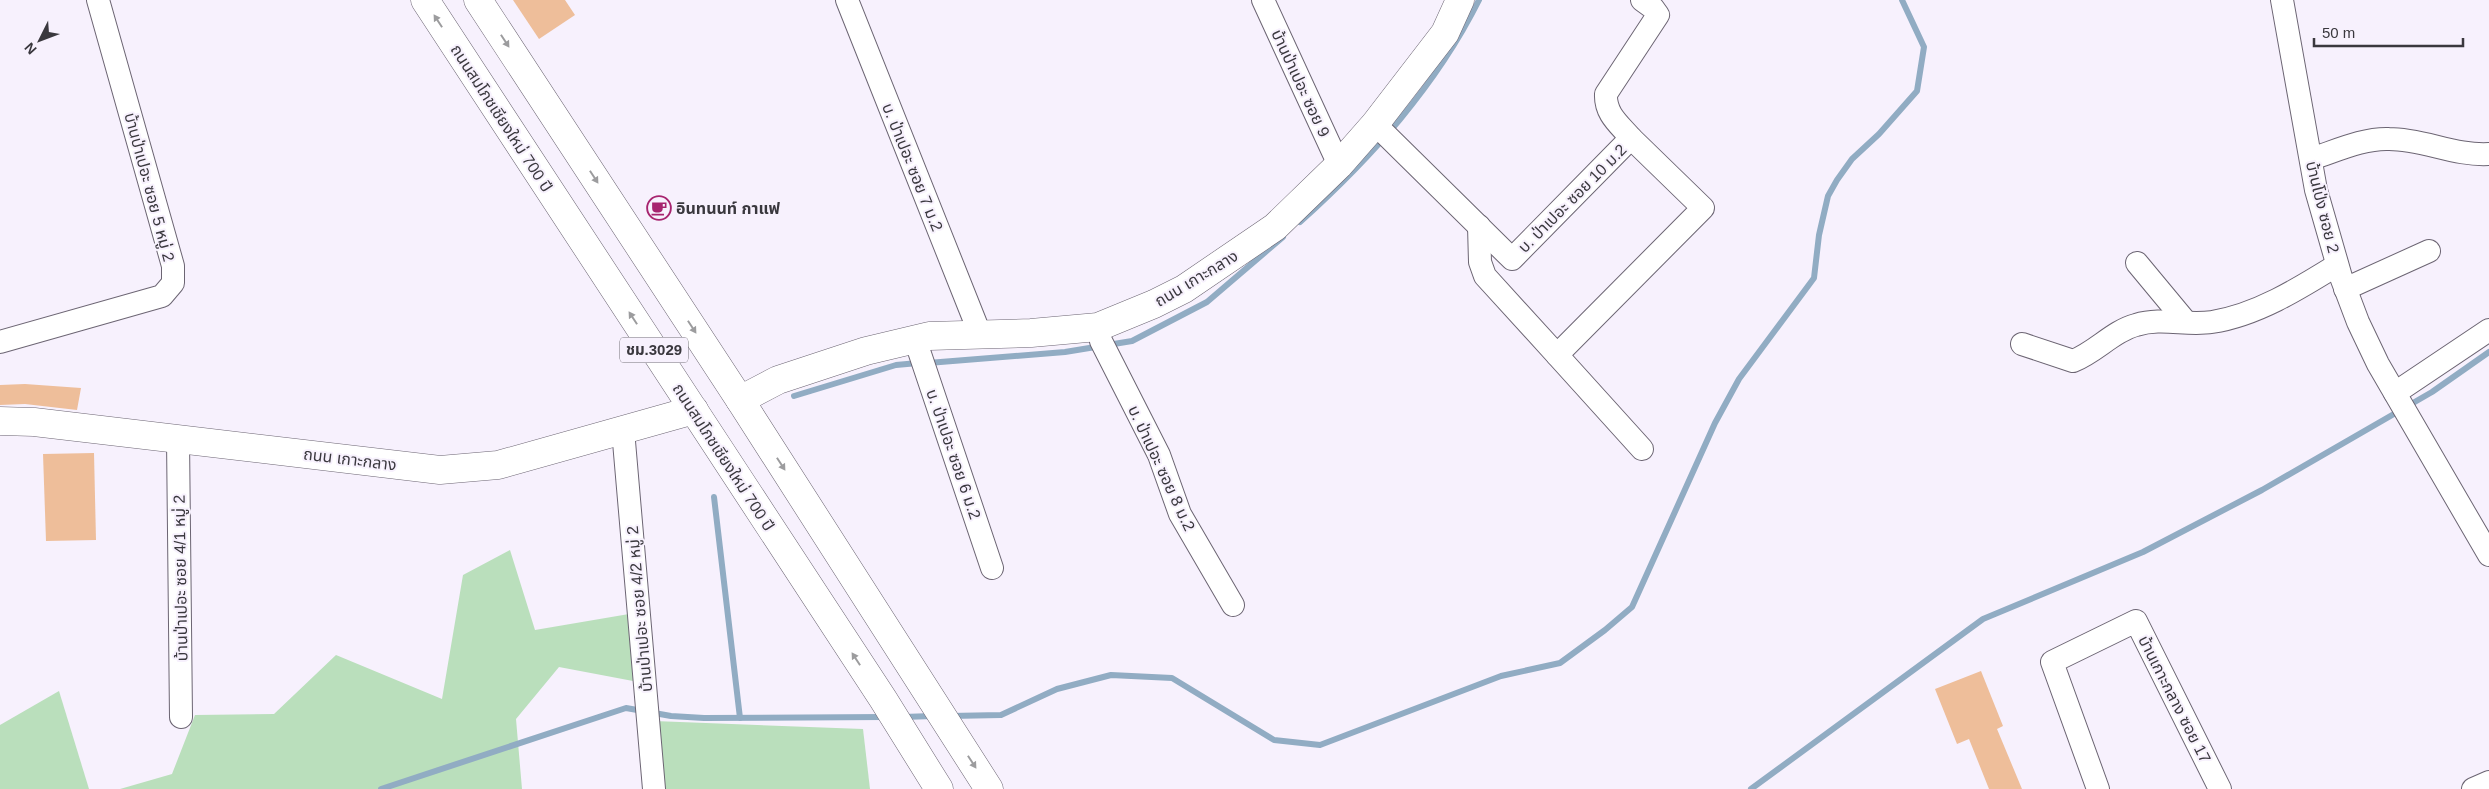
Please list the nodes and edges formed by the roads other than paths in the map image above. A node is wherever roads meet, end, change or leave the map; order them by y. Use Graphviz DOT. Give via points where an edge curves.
graph roads {
  1 [pos="98,0"];
  2 [pos="425,0"];
  3 [pos="478,0"];
  4 [pos="847,0"];
  5 [pos="1263,0"];
  6 [pos="1460,0"];
  7 [pos="1642,0"];
  8 [pos="2282,0"];
  9 [pos="1383,131"];
  10 [pos="1631,138"];
  11 [pos="2489,154"];
  12 [pos="2311,159"];
  13 [pos="1339,165"];
  14 [pos="1479,226"];
  15 [pos="2429,250"];
  16 [pos="2137,263"];
  17 [pos="2337,265"];
  18 [pos="2345,288"];
  19 [pos="2186,322"];
  20 [pos="2489,330"];
  21 [pos="980,334"];
  22 [pos="915,339"];
  23 [pos="1102,339"];
  24 [pos="0,342"];
  25 [pos="2022,344"];
  26 [pos="1557,356"];
  27 [pos="740,400"];
  28 [pos="2401,403"];
  29 [pos="694,410"];
  30 [pos="0,421"];
  31 [pos="623,430"];
  32 [pos="178,439"];
  33 [pos="1642,449"];
  34 [pos="2489,555"];
  35 [pos="992,568"];
  36 [pos="1233,605"];
  37 [pos="181,717"];
  38 [pos="2489,782"];
  39 [pos="654,789"];
  40 [pos="939,789"];
  41 [pos="989,789"];
  42 [pos="2098,789"];
  43 [pos="2220,789"];
  44 [pos="2473,789"];
  1 -- 24 [label="street, บ้านป่าเปอะ ซอย 5 หมู่ 2" via="173,266 173,282 162,296"];
  29 -- 2 [label="main road, ถนนสมโภชเชียงใหม่ 700 ปี / ชม.3029, one-way"];
  3 -- 27 [label="main road, ชม.3029, one-way"];
  4 -- 21 [label="street, บ. ป่าเปอะ ซอย 7 ม.2"];
  5 -- 13 [label="street, บ้านป่าเปอะ ซอย 9"];
  6 -- 9 [label="main road, ถนน เกาะกลาง" via="1445,33"];
  7 -- 10 [label="street" via="1658,15 1606,94 1605,104"];
  8 -- 12 [label="street, บ้านโป่ง ซอย 2"];
  9 -- 13 [label="main road, ถนน เกาะกลาง"];
  9 -- 14 [label="street, บ. ป่าเปอะ ซอย 10 ม.2"];
  10 -- 14 [label="street, บ. ป่าเปอะ ซอย 10 ม.2" via="1512,259"];
  10 -- 26 [label="street, บ. ป่าเปอะ ซอย 10 ม.2" via="1702,208"];
  11 -- 12 [label="street" via="2447,150 2391,138 2372,140"];
  12 -- 17 [label="street, บ้านโป่ง ซอย 2"];
  13 -- 23 [label="main road, ถนน เกาะกลาง" via="1275,227"];
  14 -- 26 [label="street" via="1480,262 1485,276"];
  15 -- 18 [label="street"];
  16 -- 19 [label="street"];
  17 -- 18 [label="street, บ้านโป่ง ซอย 2"];
  17 -- 19 [label="street" via="2270,303 2230,318"];
  18 -- 28 [label="street, บ้านโป่ง ซอย 2" via="2358,322"];
  19 -- 25 [label="street" via="2151,320 2133,325 2073,361"];
  20 -- 28 [label="street"];
  21 -- 22 [label="main road, ถนน เกาะกลาง"];
  21 -- 23 [label="main road, ถนน เกาะกลาง" via="1031,333"];
  22 -- 27 [label="main road, ถนน เกาะกลาง" via="866,351 778,380"];
  22 -- 35 [label="street, บ. ป่าเปอะ ซอย 6 ม.2"];
  23 -- 36 [label="street, บ. ป่าเปอะ ซอย 8 ม.2" via="1159,455 1180,514"];
  26 -- 33 [label="street"];
  27 -- 41 [label="main road, ชม.3029, one-way"];
  28 -- 34 [label="street, บ้านโป่ง ซอย 2"];
  29 -- 31 [label="main road, ถนน เกาะกลาง"];
  40 -- 29 [label="main road, ถนนสมโภชเชียงใหม่ 700 ปี / ชม.3029, one-way"];
  30 -- 32 [label="main road, ถนน เกาะกลาง"];
  31 -- 32 [label="main road, ถนน เกาะกลาง" via="498,465 440,470"];
  31 -- 39 [label="street, บ้านป่าเปอะ ซอย 4/2 หมู่ 2"];
  32 -- 37 [label="street, บ้านป่าเปอะ ซอย 4/1 หมู่ 2"];
  38 -- 44 [label="street"];
  42 -- 43 [label="street, บ้านเกาะกลาง ซอย 17" via="2052,662 2136,621"];
}
